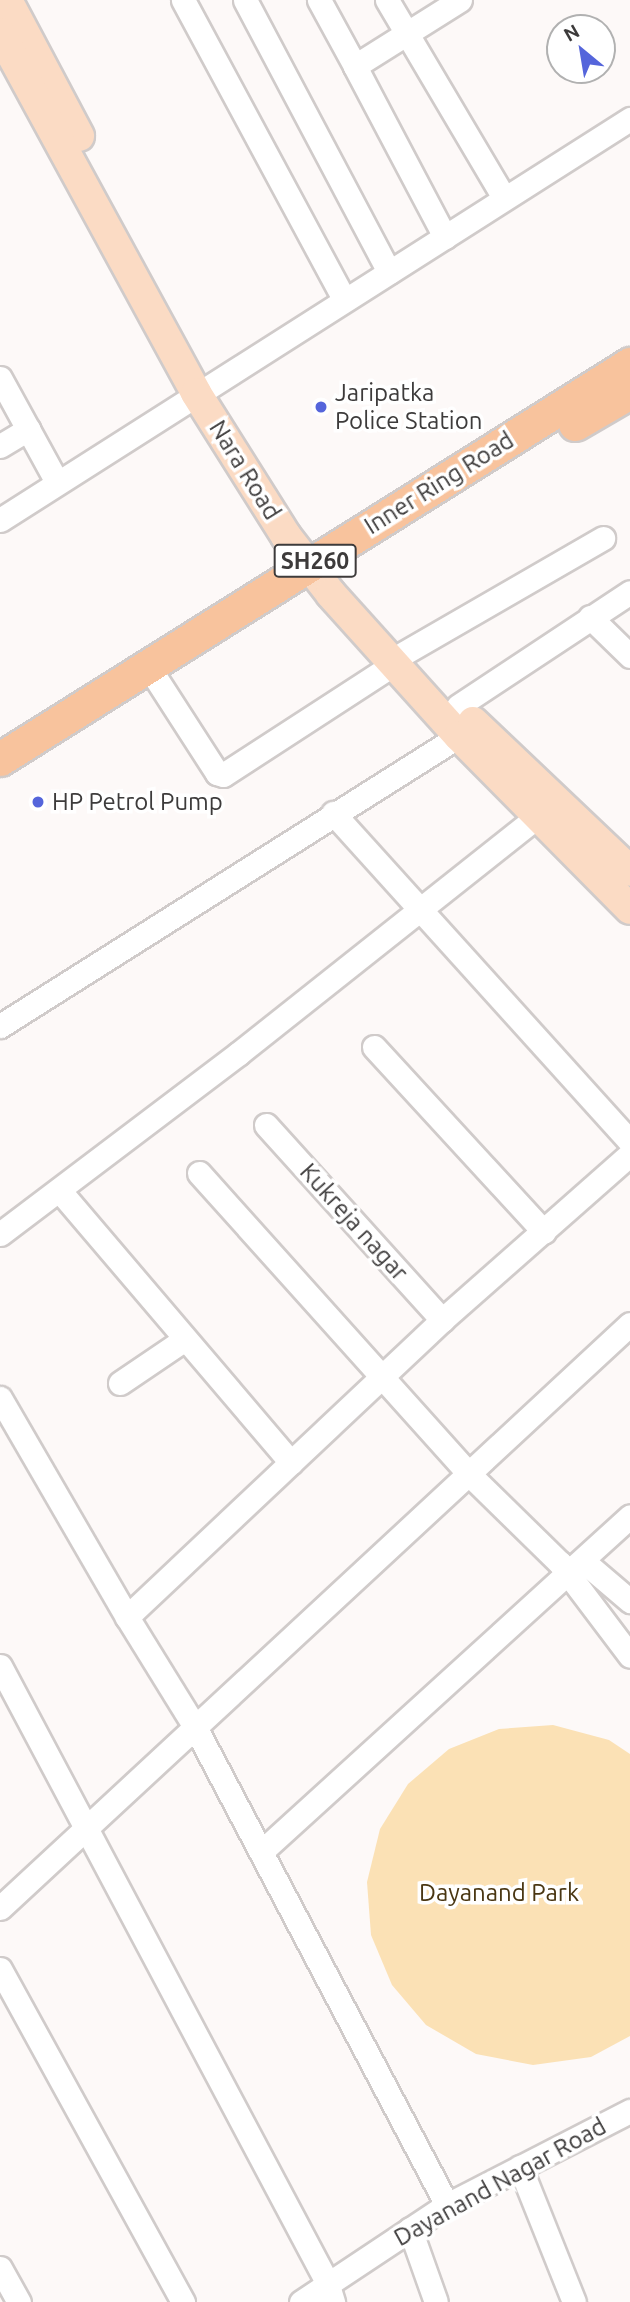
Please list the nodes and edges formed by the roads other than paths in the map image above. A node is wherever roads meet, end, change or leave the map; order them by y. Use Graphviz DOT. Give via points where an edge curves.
graph roads {
  1 [pos="7,0"];
  2 [pos="245,0"];
  3 [pos="318,0"];
  4 [pos="387,0"];
  5 [pos="460,0"];
  6 [pos="192,4"];
  7 [pos="0,33"];
  8 [pos="406,33"];
  9 [pos="355,66"];
  10 [pos="630,119"];
  11 [pos="505,198"];
  12 [pos="445,237"];
  13 [pos="388,272"];
  14 [pos="344,299"];
  15 [pos="630,364"];
  16 [pos="0,378"];
  17 [pos="205,388"];
  18 [pos="630,392"];
  19 [pos="28,429"];
  20 [pos="0,446"];
  21 [pos="57,482"];
  22 [pos="0,520"];
  23 [pos="603,538"];
  24 [pos="323,569"];
  25 [pos="630,592"];
  26 [pos="590,617"];
  27 [pos="630,656"];
  28 [pos="399,659"];
  29 [pos="157,680"];
  30 [pos="458,706"];
  31 [pos="459,736"];
  32 [pos="0,759"];
  33 [pos="0,777"];
  34 [pos="333,813"];
  35 [pos="538,816"];
  36 [pos="630,871"];
  37 [pos="630,909"];
  38 [pos="419,910"];
  39 [pos="0,1026"];
  40 [pos="374,1047"];
  41 [pos="266,1125"];
  42 [pos="630,1142"];
  43 [pos="630,1154"];
  44 [pos="200,1172"];
  45 [pos="59,1190"];
  46 [pos="544,1232"];
  47 [pos="0,1234"];
  48 [pos="442,1320"];
  49 [pos="630,1324"];
  50 [pos="185,1339"];
  51 [pos="382,1378"];
  52 [pos="120,1383"];
  53 [pos="0,1398"];
  54 [pos="291,1463"];
  55 [pos="470,1475"];
  56 [pos="630,1516"];
  57 [pos="575,1568"];
  58 [pos="630,1601"];
  59 [pos="127,1617"];
  60 [pos="630,1656"];
  61 [pos="0,1667"];
  62 [pos="195,1727"];
  63 [pos="88,1828"];
  64 [pos="261,1852"];
  65 [pos="0,1908"];
  66 [pos="0,1969"];
  67 [pos="630,2111"];
  68 [pos="520,2167"];
  69 [pos="447,2205"];
  70 [pos="410,2229"];
  71 [pos="0,2268"];
  72 [pos="330,2292"];
  73 [pos="19,2302"];
  74 [pos="183,2302"];
  75 [pos="301,2302"];
  76 [pos="436,2302"];
  77 [pos="574,2302"];
  1 -- 17 [label="main road, Nara Road"];
  2 -- 13 [label="street"];
  3 -- 9 [label="street"];
  4 -- 8 [label="street"];
  5 -- 8 [label="street"];
  6 -- 14 [label="street"];
  7 -- 17 [label="main road, Nara Road"];
  8 -- 9 [label="street"];
  8 -- 11 [label="street"];
  9 -- 12 [label="street"];
  10 -- 11 [label="street"];
  11 -- 12 [label="street"];
  12 -- 13 [label="street"];
  13 -- 14 [label="street"];
  14 -- 17 [label="street"];
  15 -- 24 [label="highway, Inner Ring Road / SH260"];
  16 -- 19 [label="street"];
  17 -- 21 [label="street"];
  17 -- 24 [label="main road, Nara Road"];
  18 -- 24 [label="highway, Inner Ring Road"];
  19 -- 20 [label="street"];
  19 -- 21 [label="street"];
  21 -- 22 [label="street"];
  23 -- 28 [label="street"];
  24 -- 28 [label="main road, Nara Road"];
  24 -- 29 [label="highway, Inner Ring Road"];
  24 -- 32 [label="highway, Inner Ring Road / SH260"];
  25 -- 26 [label="street"];
  26 -- 27 [label="street"];
  26 -- 30 [label="street"];
  28 -- 29 [label="street" via="223,775 217,773"];
  28 -- 30 [label="main road, Nara Road"];
  28 -- 31 [label="main road, Nara Road"];
  29 -- 33 [label="highway, Inner Ring Road"];
  30 -- 36 [label="main road, Nara Road"];
  31 -- 34 [label="street"];
  31 -- 35 [label="main road, Nara Road"];
  34 -- 38 [label="street"];
  34 -- 39 [label="street"];
  35 -- 37 [label="main road, Nara Road"];
  35 -- 38 [label="street"];
  38 -- 42 [label="street"];
  38 -- 45 [label="street"];
  40 -- 46 [label="street"];
  41 -- 48 [label="street, Kukreja nagar"];
  43 -- 46 [label="street"];
  44 -- 51 [label="street"];
  45 -- 47 [label="street"];
  45 -- 50 [label="street"];
  46 -- 48 [label="street"];
  48 -- 51 [label="street"];
  49 -- 55 [label="street"];
  50 -- 52 [label="street"];
  50 -- 54 [label="street"];
  51 -- 54 [label="street"];
  51 -- 55 [label="street"];
  53 -- 59 [label="street"];
  54 -- 59 [label="street"];
  55 -- 57 [label="street"];
  55 -- 62 [label="street"];
  56 -- 57 [label="street"];
  57 -- 58 [label="street"];
  57 -- 60 [label="street"];
  57 -- 64 [label="street"];
  59 -- 62 [label="street"];
  61 -- 63 [label="street"];
  62 -- 63 [label="street"];
  62 -- 64 [label="street"];
  63 -- 65 [label="street"];
  63 -- 72 [label="street"];
  64 -- 69 [label="street"];
  66 -- 74 [label="street"];
  67 -- 68 [label="street, Dayanand Nagar Road"];
  68 -- 69 [label="street, Dayanand Nagar Road"];
  68 -- 77 [label="street"];
  69 -- 70 [label="street, Dayanand Nagar Road"];
  70 -- 72 [label="street, Dayanand Nagar Road"];
  70 -- 76 [label="street"];
  71 -- 73 [label="street"];
  72 -- 75 [label="street, Dayanand Nagar Road"];
}
